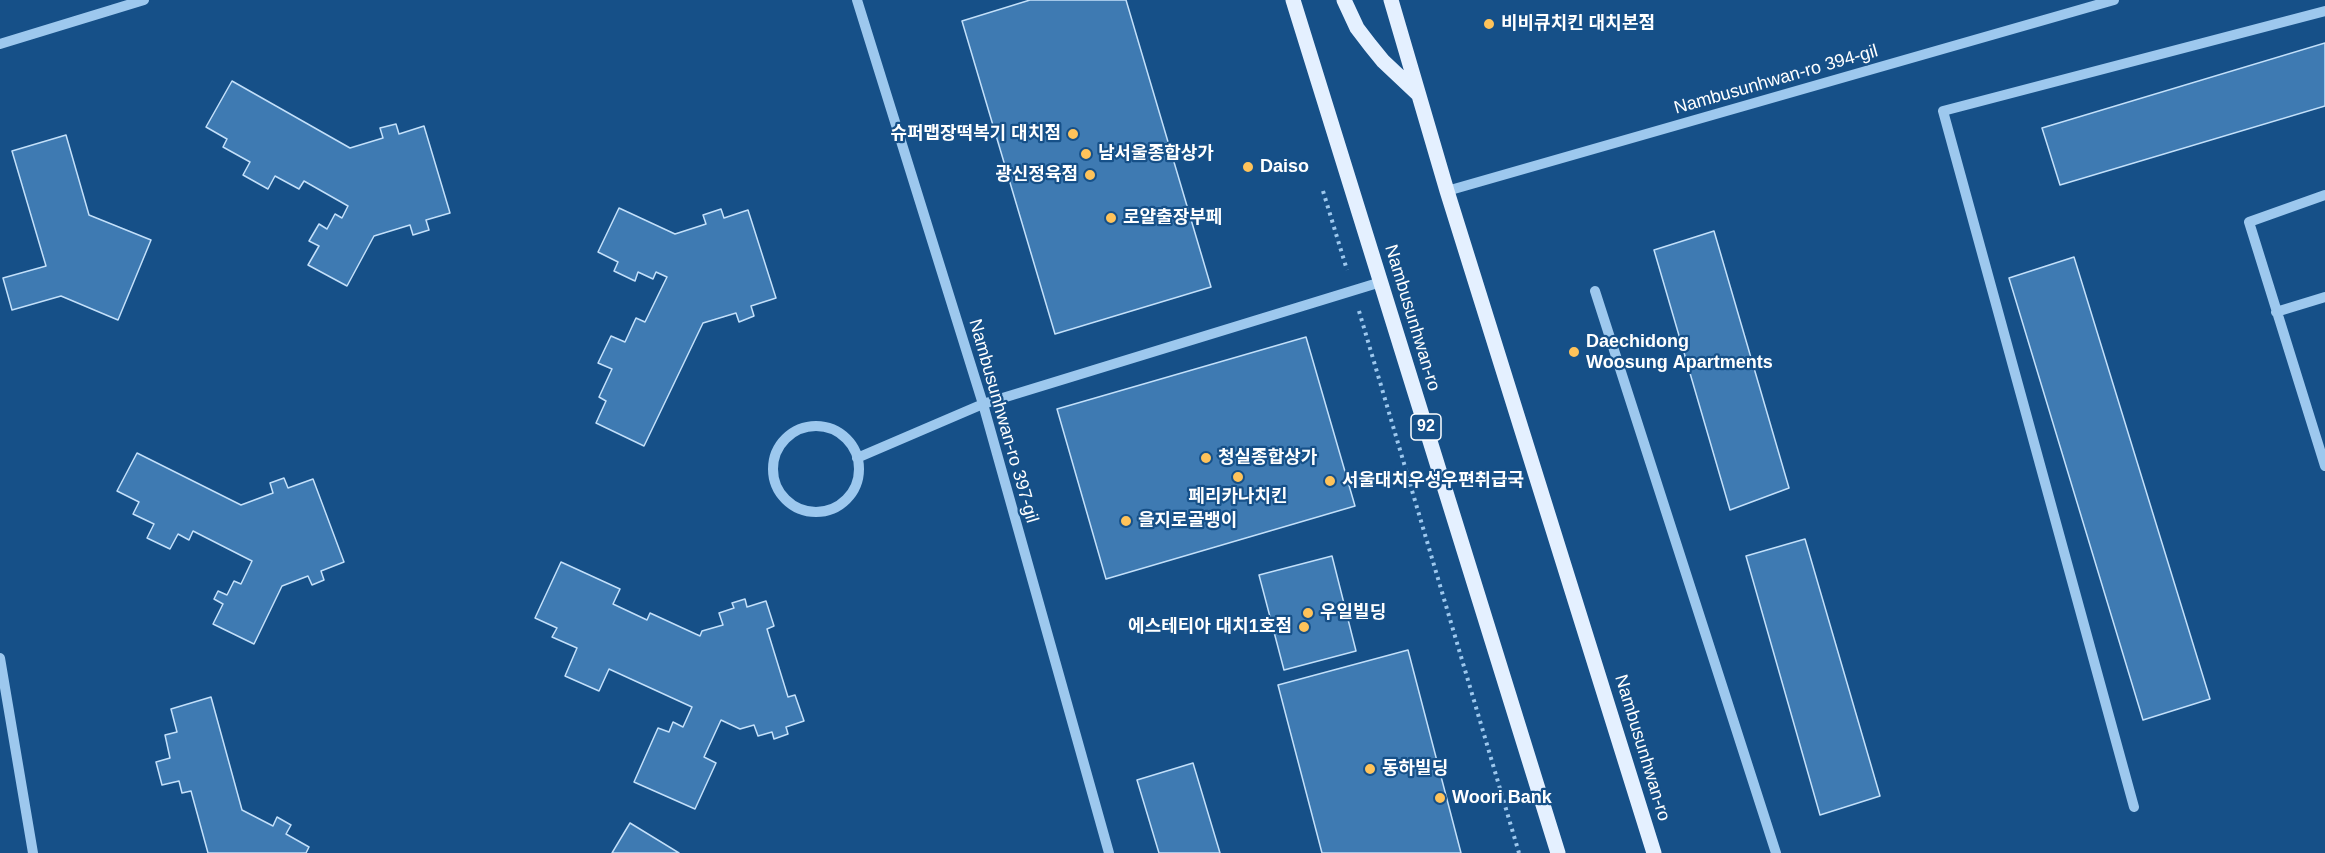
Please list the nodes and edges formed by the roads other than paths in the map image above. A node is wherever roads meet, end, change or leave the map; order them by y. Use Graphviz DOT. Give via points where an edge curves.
graph roads {
  1 [pos="144,0"];
  2 [pos="857,0"];
  3 [pos="1293,0"];
  4 [pos="1344,0"];
  5 [pos="1390,0"];
  6 [pos="2114,0"];
  7 [pos="2325,11"];
  8 [pos="0,44"];
  9 [pos="1418,94"];
  10 [pos="1447,191"];
  11 [pos="2325,195"];
  12 [pos="1381,282"];
  13 [pos="1595,291"];
  14 [pos="2325,297"];
  15 [pos="2276,312"];
  16 [pos="983,404"];
  17 [pos="2322,448"];
  18 [pos="858,458"];
  19 [pos="2325,466"];
  20 [pos="0,658"];
  21 [pos="2134,807"];
  22 [pos="33,853"];
  23 [pos="1109,853"];
  24 [pos="1558,853"];
  25 [pos="1654,853"];
  26 [pos="1776,853"];
  1 -- 8 [label="street"];
  2 -- 16 [label="street, Nambusunhwan-ro 397-gil"];
  3 -- 12 [label="main road, Nambusunhwan-ro / 92"];
  4 -- 9 [label="main road" via="1352,21 1370,45"];
  5 -- 9 [label="main road, Nambusunhwan-ro"];
  6 -- 10 [label="street, Nambusunhwan-ro 394-gil"];
  7 -- 21 [label="street" via="1943,111"];
  9 -- 10 [label="main road, Nambusunhwan-ro"];
  10 -- 25 [label="main road, Nambusunhwan-ro"];
  11 -- 15 [label="street" via="2249,222"];
  12 -- 16 [label="street"];
  12 -- 24 [label="main road, Nambusunhwan-ro / 92"];
  13 -- 26 [label="street"];
  14 -- 15 [label="street"];
  15 -- 17 [label="street"];
  16 -- 18 [label="street"];
  16 -- 23 [label="street, Nambusunhwan-ro 397-gil"];
  17 -- 19 [label="street"];
  18 -- 18 [label="street" via="855,486 848,498 829,509 807,511 794,505 776,483 776,455 782,443 804,427 831,428 843,435"];
  20 -- 22 [label="street"];
}
